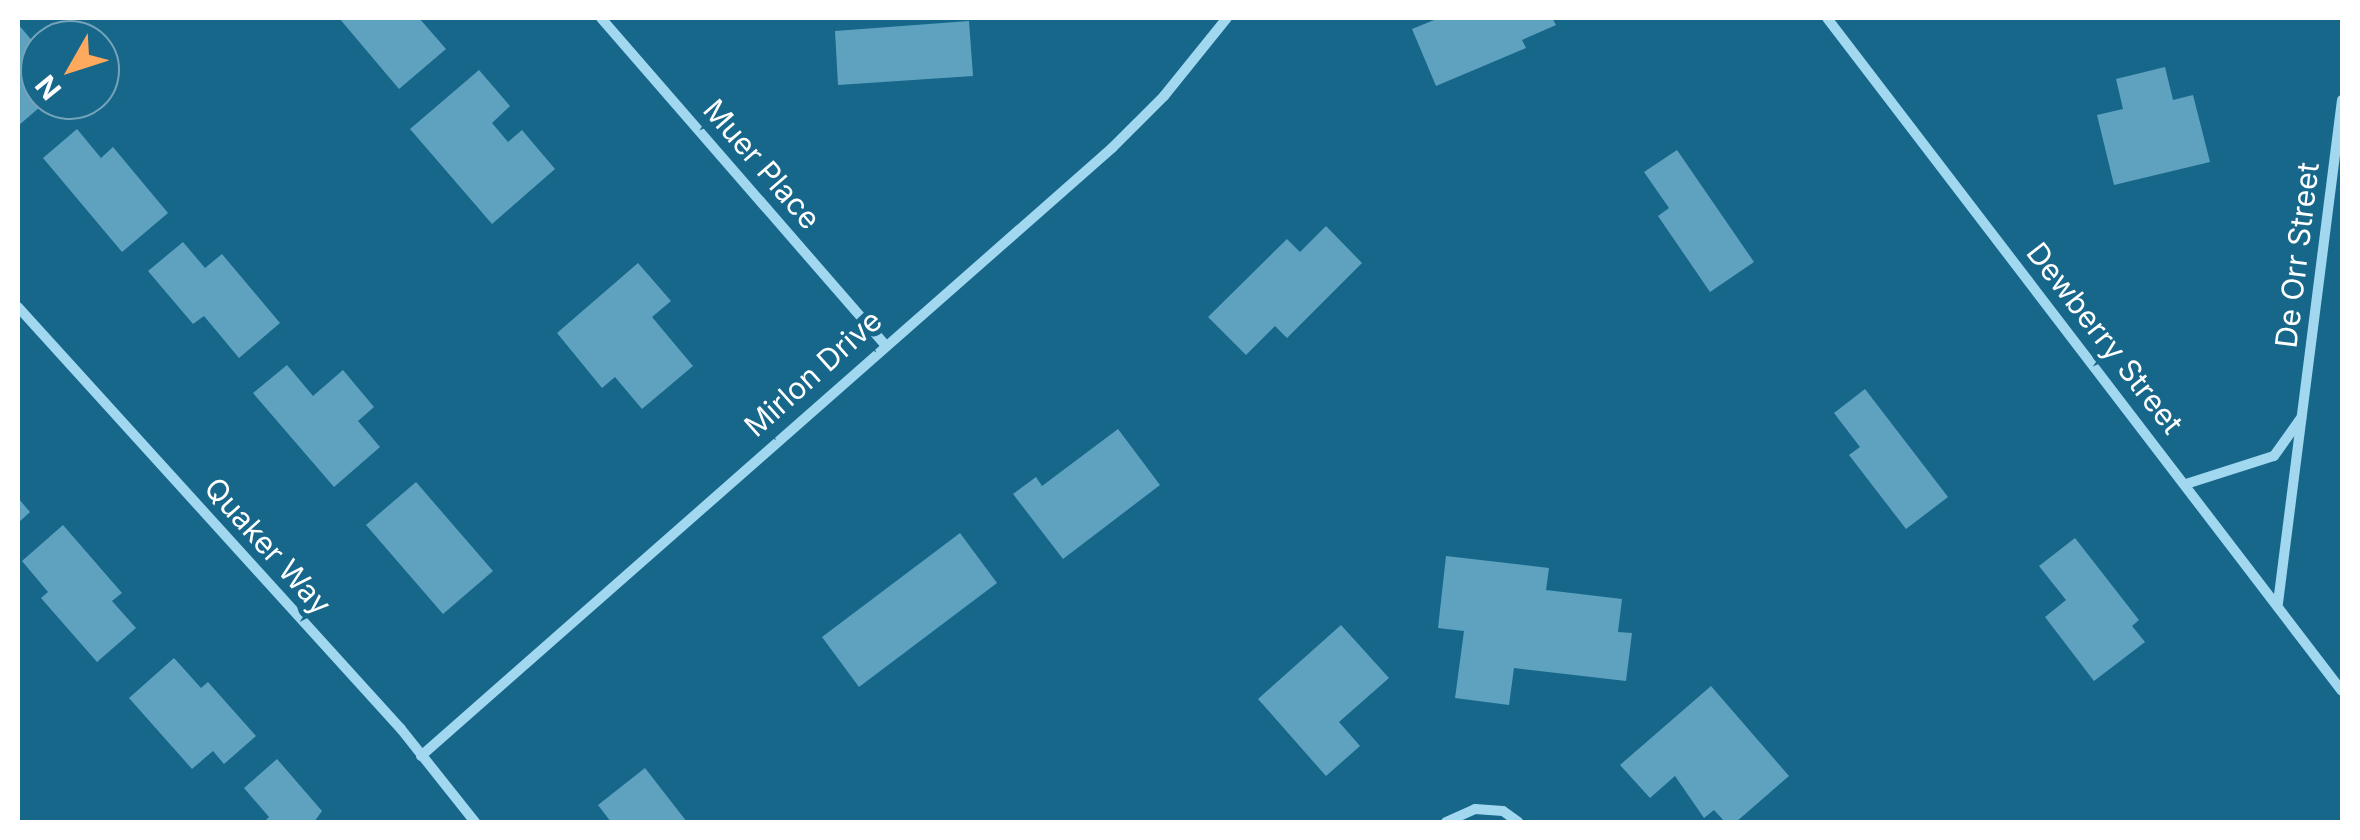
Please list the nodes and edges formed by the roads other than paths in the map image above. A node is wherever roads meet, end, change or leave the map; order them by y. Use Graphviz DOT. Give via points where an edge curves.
graph roads {
  1 [pos="602,18"];
  2 [pos="1227,18"];
  3 [pos="1826,18"];
  4 [pos="2342,100"];
  5 [pos="18,308"];
  6 [pos="884,344"];
  7 [pos="2302,417"];
  8 [pos="2186,484"];
  9 [pos="2278,603"];
  10 [pos="2342,690"];
  11 [pos="421,756"];
  12 [pos="475,822"];
  13 [pos="1446,822"];
  14 [pos="1518,822"];
  1 -- 6 [label="street, Muer Place"];
  2 -- 6 [label="street, Mirlon Drive" via="1112,148"];
  3 -- 8 [label="street, Dewberry Street"];
  4 -- 7 [label="street, De Orr Street"];
  5 -- 11 [label="street, Quaker Way"];
  6 -- 11 [label="street, Mirlon Drive"];
  7 -- 8 [label="street, De Orr Street" via="2274,456"];
  7 -- 9 [label="street, De Orr Street"];
  8 -- 9 [label="street, Dewberry Street"];
  9 -- 10 [label="street, Dewberry Street"];
  11 -- 12 [label="street, Quaker Way"];
  13 -- 14 [label="street" via="1476,809 1502,811"];
}
